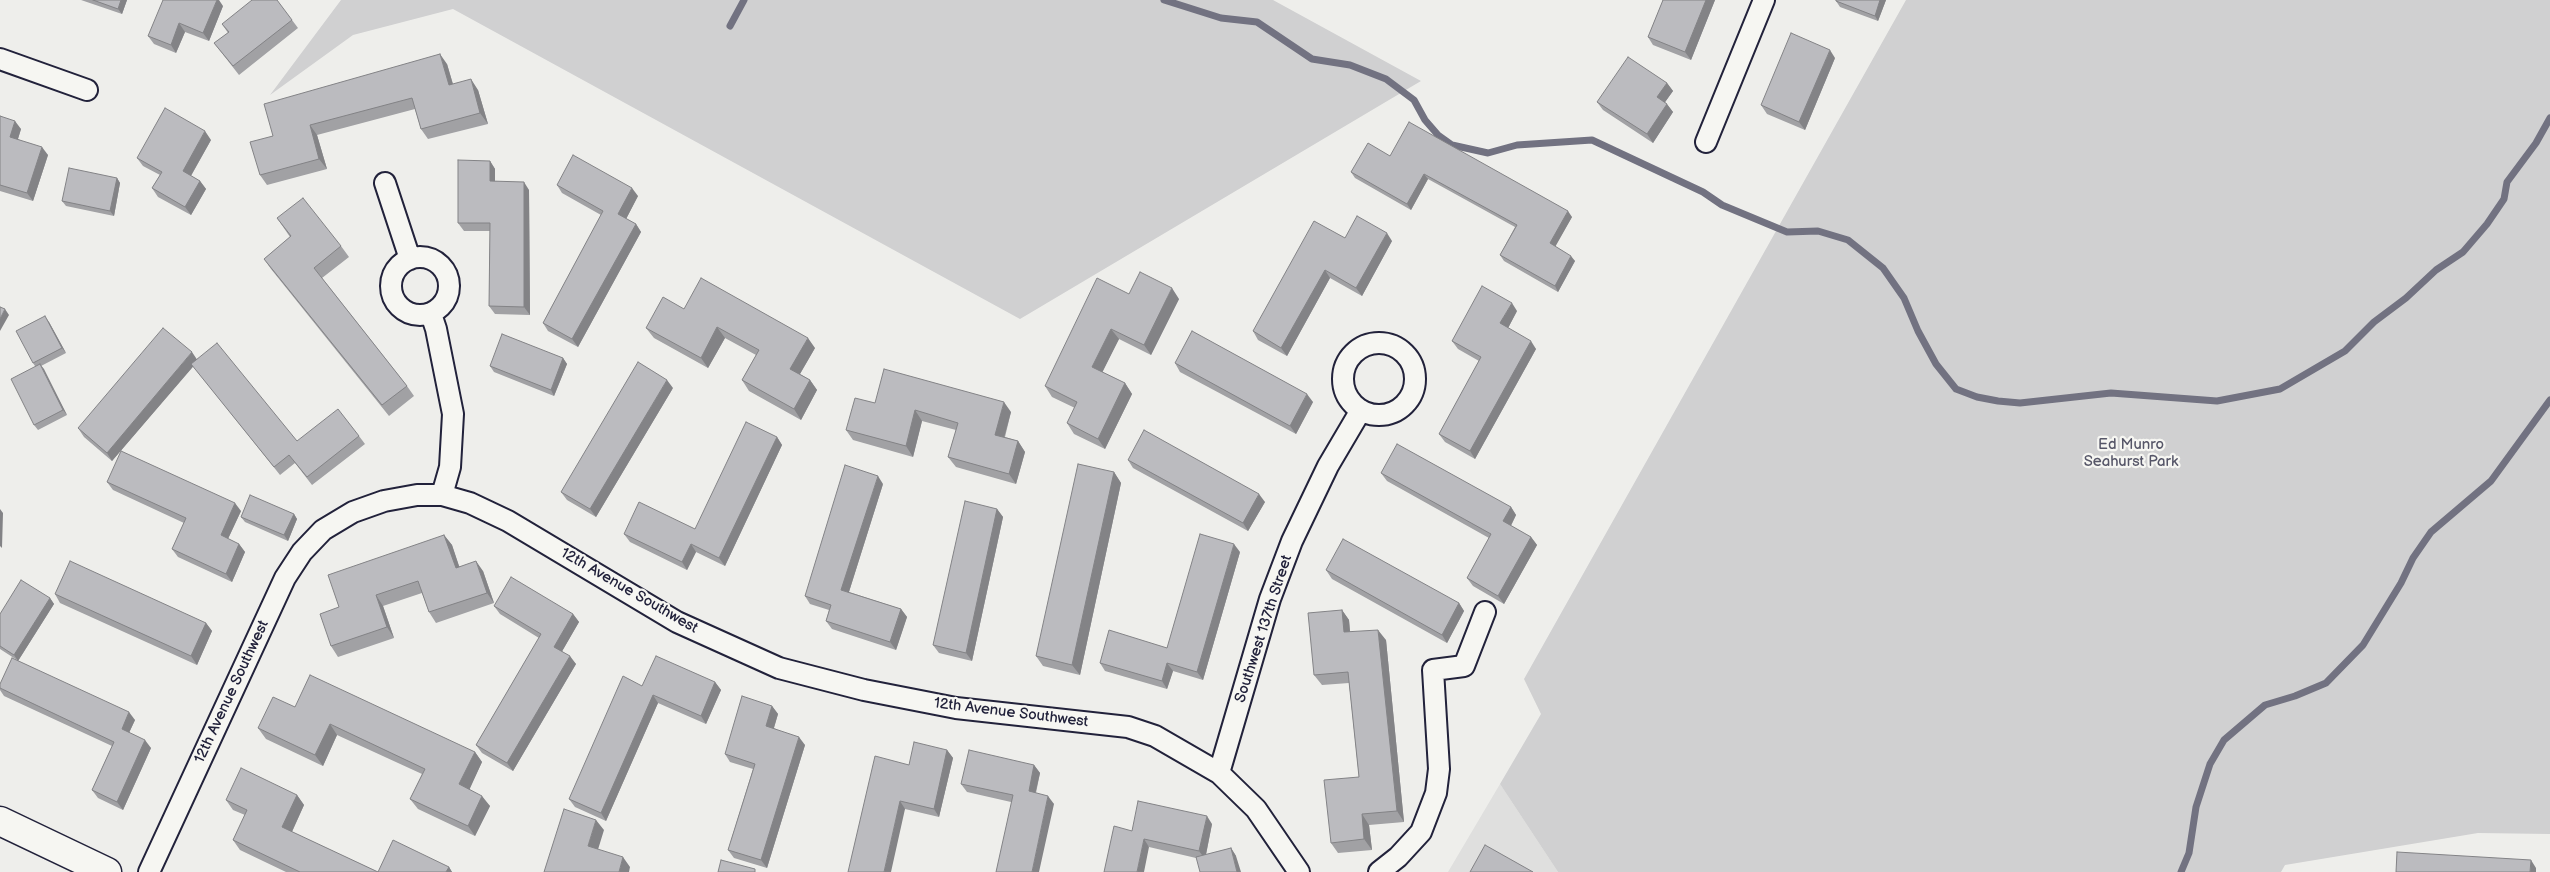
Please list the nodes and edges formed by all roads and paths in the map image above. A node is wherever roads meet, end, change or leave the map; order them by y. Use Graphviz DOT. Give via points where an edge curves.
graph roads {
  1 [pos="1764,0"];
  2 [pos="0,59"];
  3 [pos="87,90"];
  4 [pos="1706,142"];
  5 [pos="386,183"];
  6 [pos="410,258"];
  7 [pos="431,314"];
  8 [pos="1361,410"];
  9 [pos="442,495"];
  10 [pos="1485,612"];
  11 [pos="1219,773"];
  12 [pos="0,821"];
  13 [pos="107,872"];
  14 [pos="149,872"];
  15 [pos="1299,872"];
  16 [pos="1379,872"];
  1 -- 4 [label="street"];
  2 -- 3 [label="street"];
  5 -- 6 [label="street"];
  6 -- 7 [label="street" via="430,258 446,271 449,281 446,300"];
  6 -- 7 [label="street" via="395,272 391,291 402,309 420,316"];
  7 -- 9 [label="street" via="453,414 450,466"];
  8 -- 11 [label="street, Southwest 137th Street" via="1328,466 1292,541 1270,599"];
  9 -- 11 [label="street, 12th Avenue Southwest" via="470,503 508,521 677,622 779,668 864,690 956,708 1128,727 1155,736"];
  9 -- 14 [label="street, 12th Avenue Southwest" via="417,495 384,501 353,512 324,530 302,552 285,578"];
  10 -- 16 [label="street" via="1464,666 1434,670 1439,769 1436,793 1421,832"];
  11 -- 15 [label="street, 12th Avenue Southwest" via="1256,808"];
  12 -- 13 [label="main road"];
}
